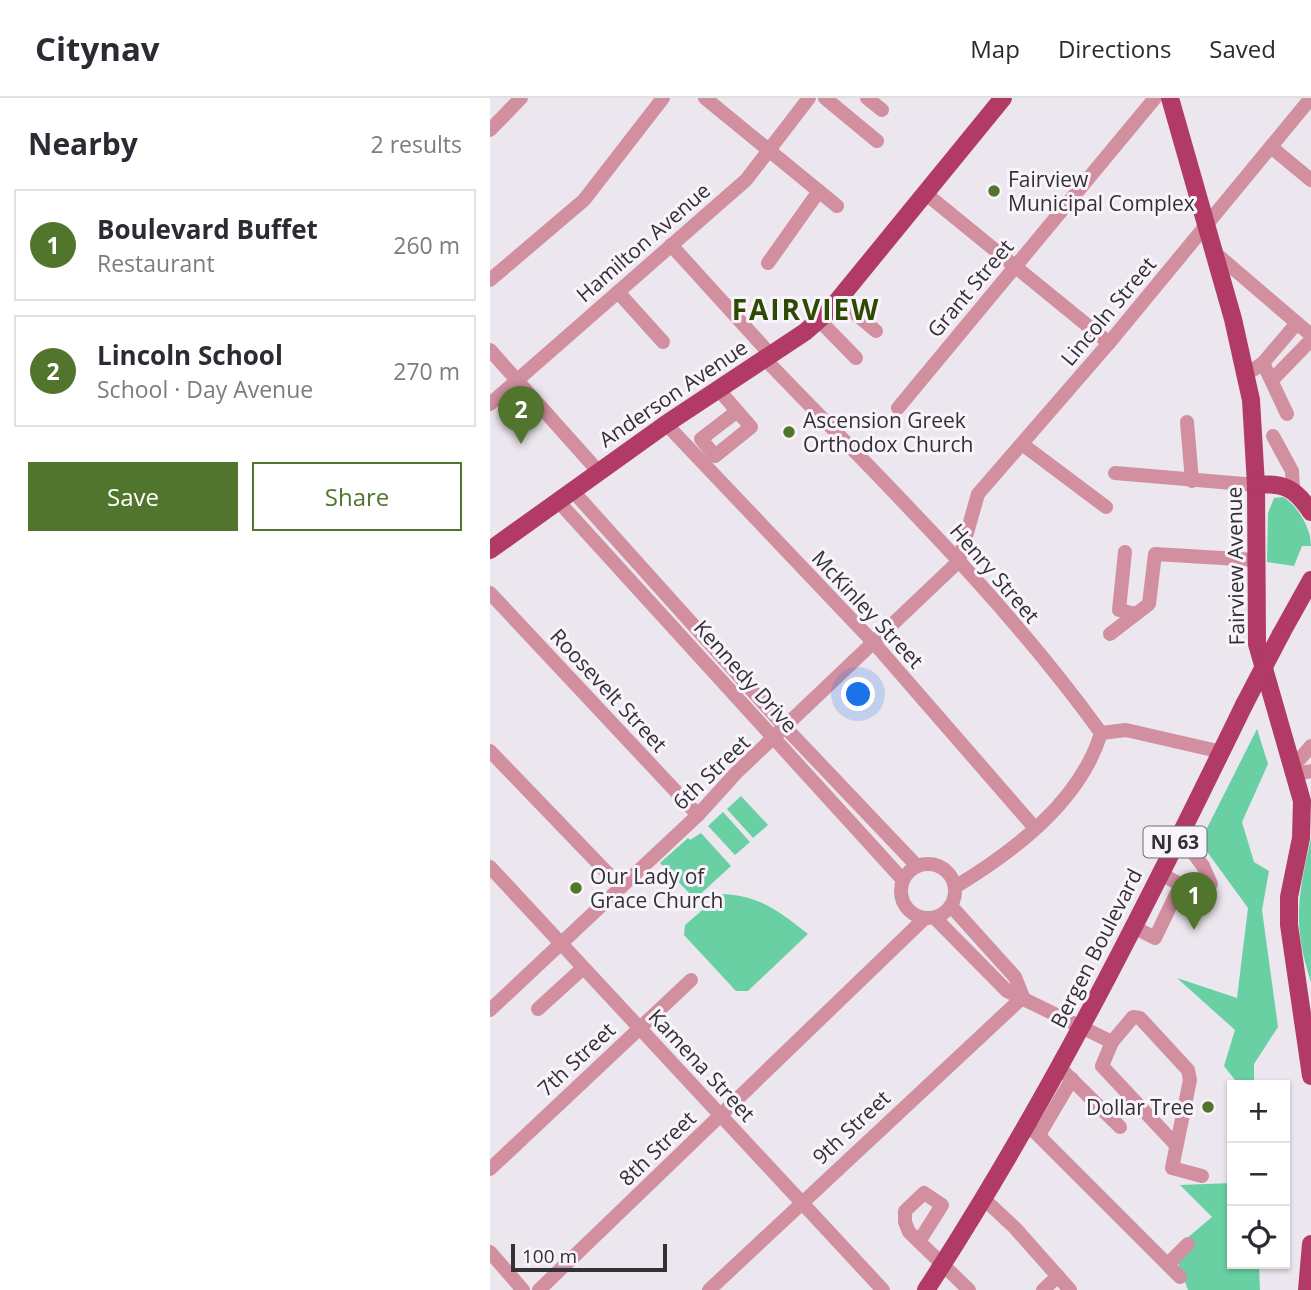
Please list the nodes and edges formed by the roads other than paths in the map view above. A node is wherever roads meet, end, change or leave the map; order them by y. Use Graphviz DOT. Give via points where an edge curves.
graph roads {
  1 [pos="521,98"];
  2 [pos="663,98"];
  3 [pos="705,98"];
  4 [pos="809,98"];
  5 [pos="825,98"];
  6 [pos="867,98"];
  7 [pos="1003,98"];
  8 [pos="1311,98"];
  9 [pos="1168,99"];
  10 [pos="882,110"];
  11 [pos="490,130"];
  12 [pos="877,141"];
  13 [pos="1271,147"];
  14 [pos="770,149"];
  15 [pos="1311,180"];
  16 [pos="819,191"];
  17 [pos="925,193"];
  18 [pos="837,206"];
  19 [pos="1206,225"];
  20 [pos="671,245"];
  21 [pos="1213,251"];
  22 [pos="768,263"];
  23 [pos="1015,266"];
  24 [pos="490,279"];
  25 [pos="618,292"];
  26 [pos="839,300"];
  27 [pos="818,320"];
  28 [pos="1297,323"];
  29 [pos="876,331"];
  30 [pos="1311,337"];
  31 [pos="663,342"];
  32 [pos="1109,343"];
  33 [pos="490,350"];
  34 [pos="767,356"];
  35 [pos="856,358"];
  36 [pos="1263,363"];
  37 [pos="1247,374"];
  38 [pos="1273,379"];
  39 [pos="517,380"];
  40 [pos="718,389"];
  41 [pos="490,404"];
  42 [pos="898,408"];
  43 [pos="736,412"];
  44 [pos="1287,414"];
  45 [pos="1187,422"];
  46 [pos="666,424"];
  47 [pos="1273,436"];
  48 [pos="1022,444"];
  49 [pos="598,471"];
  50 [pos="1115,473"];
  51 [pos="1192,481"];
  52 [pos="1256,485"];
  53 [pos="1293,489"];
  54 [pos="565,495"];
  55 [pos="1106,507"];
  56 [pos="1311,512"];
  57 [pos="490,550"];
  58 [pos="627,551"];
  59 [pos="1125,552"];
  60 [pos="959,561"];
  61 [pos="1255,561"];
  62 [pos="616,563"];
  63 [pos="1311,580"];
  64 [pos="490,593"];
  65 [pos="677,607"];
  66 [pos="1136,614"];
  67 [pos="666,619"];
  68 [pos="1110,634"];
  69 [pos="874,643"];
  70 [pos="724,659"];
  71 [pos="713,670"];
  72 [pos="786,728"];
  73 [pos="1101,733"];
  74 [pos="775,740"];
  75 [pos="1311,746"];
  76 [pos="490,751"];
  77 [pos="1222,752"];
  78 [pos="1300,771"];
  79 [pos="698,815"];
  80 [pos="1034,827"];
  81 [pos="1179,834"];
  82 [pos="917,866"];
  83 [pos="490,867"];
  84 [pos="1159,873"];
  85 [pos="903,880"];
  86 [pos="1181,884"];
  87 [pos="619,885"];
  88 [pos="955,887"];
  89 [pos="951,906"];
  90 [pos="930,918"];
  91 [pos="1132,926"];
  92 [pos="559,942"];
  93 [pos="583,968"];
  94 [pos="691,980"];
  95 [pos="1023,997"];
  96 [pos="538,1009"];
  97 [pos="490,1010"];
  98 [pos="1306,1016"];
  99 [pos="1081,1027"];
  100 [pos="639,1028"];
  101 [pos="1112,1042"];
  102 [pos="1066,1074"];
  103 [pos="1311,1076"];
  104 [pos="721,1116"];
  105 [pos="1120,1127"];
  106 [pos="1033,1130"];
  107 [pos="1175,1144"];
  108 [pos="490,1169"];
  109 [pos="1202,1176"];
  110 [pos="985,1200"];
  111 [pos="801,1202"];
  112 [pos="920,1240"];
  113 [pos="1188,1244"];
  114 [pos="1311,1244"];
  115 [pos="490,1252"];
  116 [pos="943,1264"];
  117 [pos="1168,1264"];
  118 [pos="1058,1276"];
  119 [pos="1180,1276"];
  120 [pos="1308,1284"];
  121 [pos="523,1290"];
  122 [pos="539,1290"];
  123 [pos="709,1290"];
  124 [pos="883,1290"];
  125 [pos="926,1290"];
  126 [pos="969,1290"];
  127 [pos="1043,1290"];
  128 [pos="1070,1290"];
  1 -- 11 [label="street"];
  2 -- 24 [label="street" via="584,200"];
  3 -- 14 [label="street"];
  4 -- 14 [label="street, Hamilton Avenue"];
  5 -- 12 [label="street"];
  6 -- 10 [label="street"];
  7 -- 17 [label="main road, Anderson Avenue"];
  8 -- 13 [label="street, Lincoln Street"];
  9 -- 19 [label="main road, Fairview Avenue"];
  9 -- 23 [label="street, Grant Street"];
  13 -- 15 [label="street"];
  13 -- 19 [label="street, Lincoln Street"];
  14 -- 16 [label="street"];
  14 -- 20 [label="street, Hamilton Avenue" via="746,180"];
  16 -- 18 [label="street"];
  16 -- 22 [label="street"];
  17 -- 23 [label="street"];
  17 -- 26 [label="main road, Anderson Avenue"];
  19 -- 21 [label="main road, Fairview Avenue"];
  19 -- 32 [label="street, Lincoln Street"];
  20 -- 25 [label="street, Hamilton Avenue"];
  20 -- 34 [label="street, Henry Street"];
  21 -- 28 [label="street"];
  21 -- 37 [label="main road, Fairview Avenue"];
  23 -- 32 [label="street"];
  23 -- 42 [label="street, Grant Street"];
  25 -- 31 [label="street"];
  25 -- 39 [label="street, Hamilton Avenue"];
  26 -- 27 [label="main road, Anderson Avenue"];
  26 -- 29 [label="street"];
  27 -- 34 [label="main road, Anderson Avenue"];
  27 -- 35 [label="street"];
  28 -- 30 [label="street"];
  28 -- 36 [label="street"];
  30 -- 38 [label="street"];
  32 -- 48 [label="street, Lincoln Street"];
  33 -- 39 [label="street"];
  34 -- 40 [label="main road, Anderson Avenue"];
  34 -- 60 [label="street, Henry Street"];
  36 -- 37 [label="street"];
  36 -- 38 [label="street"];
  37 -- 52 [label="main road, Fairview Avenue"];
  38 -- 44 [label="street"];
  39 -- 41 [label="street, Hamilton Avenue"];
  39 -- 49 [label="street"];
  40 -- 43 [label="street"];
  40 -- 46 [label="main road, Anderson Avenue"];
  45 -- 51 [label="street"];
  46 -- 49 [label="main road, Anderson Avenue"];
  46 -- 69 [label="street, McKinley Street"];
  47 -- 53 [label="street" via="1292,471"];
  48 -- 55 [label="street"];
  48 -- 60 [label="street, Lincoln Street" via="978,494"];
  49 -- 54 [label="main road, Anderson Avenue"];
  50 -- 51 [label="street"];
  51 -- 52 [label="street"];
  52 -- 53 [label="main road" via="1271,483"];
  52 -- 61 [label="main road, Fairview Avenue"];
  53 -- 56 [label="main road"];
  54 -- 57 [label="main road, Anderson Avenue"];
  54 -- 58 [label="street, Kennedy Drive"];
  54 -- 62 [label="street, Kennedy Drive"];
  58 -- 62 [label="street"];
  58 -- 65 [label="street, Kennedy Drive"];
  59 -- 66 [label="street" via="1119,610"];
  60 -- 69 [label="street, 6th Street"];
  60 -- 73 [label="street, Henry Street"];
  61 -- 66 [label="street" via="1154,554 1149,604"];
  61 -- 78 [label="main road, Fairview Avenue" via="1257,644"];
  62 -- 67 [label="street, Kennedy Drive"];
  63 -- 77 [label="main road, Bergen Boulevard / NJ 63, bridge"];
  64 -- 79 [label="street, Roosevelt Street"];
  65 -- 67 [label="street"];
  65 -- 70 [label="street, Kennedy Drive"];
  66 -- 68 [label="street"];
  67 -- 71 [label="street, Kennedy Drive"];
  69 -- 72 [label="street, 6th Street"];
  69 -- 80 [label="street, McKinley Street"];
  70 -- 71 [label="street"];
  70 -- 72 [label="street, Kennedy Drive"];
  71 -- 74 [label="street, Kennedy Drive"];
  72 -- 74 [label="street, 6th Street"];
  72 -- 82 [label="street, Kennedy Drive"];
  73 -- 77 [label="street" via="1126,730"];
  73 -- 80 [label="street" via="1075,787"];
  74 -- 79 [label="street, 6th Street"];
  74 -- 85 [label="street, Kennedy Drive"];
  75 -- 78 [label="street"];
  76 -- 87 [label="street"];
  77 -- 81 [label="main road, Bergen Boulevard / NJ 63"];
  78 -- 98 [label="main road, Fairview Avenue" via="1303,821 1289,897 1289,925"];
  79 -- 87 [label="street, 6th Street"];
  80 -- 88 [label="street" via="988,867"];
  81 -- 84 [label="main road, Bergen Boulevard / NJ 63"];
  81 -- 86 [label="street" via="1203,866 1210,884 1204,897"];
  82 -- 85 [label="street"];
  82 -- 88 [label="street" via="930,864 945,870"];
  83 -- 92 [label="street, Kamena Street"];
  84 -- 86 [label="street"];
  84 -- 91 [label="main road, Bergen Boulevard / NJ 63"];
  85 -- 90 [label="street" via="902,900 907,909"];
  86 -- 91 [label="street" via="1155,938"];
  87 -- 92 [label="street, 6th Street"];
  88 -- 89 [label="street"];
  89 -- 90 [label="street"];
  89 -- 95 [label="street" via="1014,977"];
  90 -- 95 [label="street" via="1007,991"];
  90 -- 104 [label="street, 8th Street"];
  91 -- 99 [label="main road, Bergen Boulevard / NJ 63"];
  92 -- 93 [label="street, Kamena Street"];
  92 -- 97 [label="street, 6th Street"];
  93 -- 96 [label="street"];
  93 -- 100 [label="street, Kamena Street"];
  94 -- 100 [label="street, 7th Street"];
  95 -- 99 [label="street"];
  95 -- 111 [label="street, 9th Street"];
  98 -- 103 [label="main road, Fairview Avenue"];
  99 -- 101 [label="street"];
  99 -- 102 [label="main road, Bergen Boulevard / NJ 63"];
  100 -- 104 [label="street, Kamena Street"];
  100 -- 108 [label="street, 7th Street"];
  101 -- 107 [label="street" via="1102,1066"];
  101 -- 107 [label="street" via="1133,1017 1140,1018 1188,1070 1191,1080"];
  102 -- 105 [label="street"];
  102 -- 106 [label="main road, Bergen Boulevard / NJ 63"];
  104 -- 111 [label="street, Kamena Street"];
  104 -- 122 [label="street, 8th Street"];
  106 -- 110 [label="main road, Bergen Boulevard / NJ 63"];
  106 -- 117 [label="street"];
  107 -- 109 [label="street" via="1172,1168"];
  110 -- 116 [label="main road, Bergen Boulevard / NJ 63"];
  110 -- 118 [label="street"];
  111 -- 123 [label="street, 9th Street"];
  111 -- 124 [label="street, Kamena Street"];
  112 -- 116 [label="street"];
  113 -- 117 [label="street"];
  114 -- 120 [label="main road"];
  115 -- 121 [label="street"];
  116 -- 125 [label="main road, Bergen Boulevard / NJ 63"];
  116 -- 126 [label="street"];
  117 -- 119 [label="street"];
  118 -- 127 [label="street"];
  118 -- 128 [label="street"];
}
